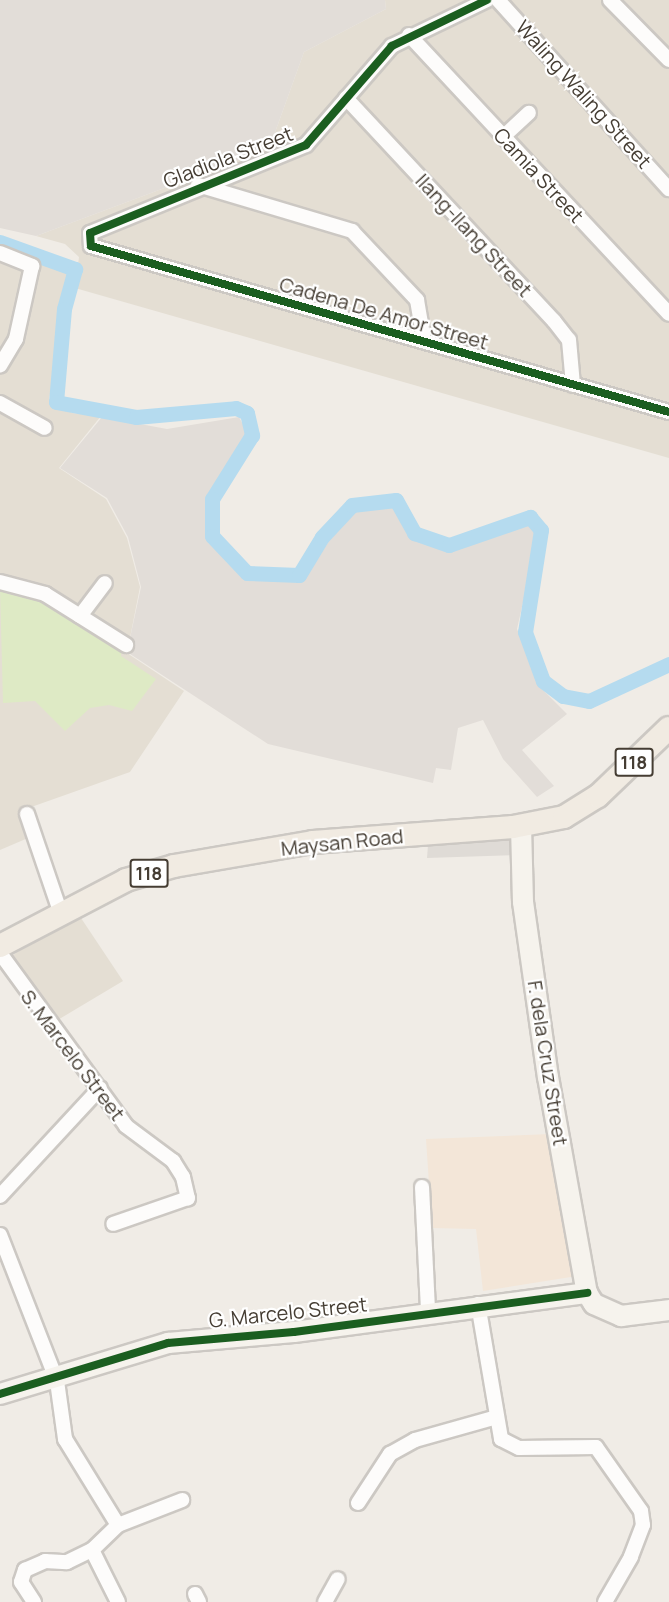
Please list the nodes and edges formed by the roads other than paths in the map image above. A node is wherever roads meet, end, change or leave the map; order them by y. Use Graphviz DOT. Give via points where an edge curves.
graph roads {
  1 [pos="487,0"];
  2 [pos="498,0"];
  3 [pos="610,0"];
  4 [pos="409,35"];
  5 [pos="669,60"];
  6 [pos="346,98"];
  7 [pos="529,113"];
  8 [pos="504,136"];
  9 [pos="198,185"];
  10 [pos="669,189"];
  11 [pos="91,246"];
  12 [pos="0,253"];
  13 [pos="669,315"];
  14 [pos="424,341"];
  15 [pos="0,366"];
  16 [pos="573,385"];
  17 [pos="0,404"];
  18 [pos="669,412"];
  19 [pos="45,428"];
  20 [pos="0,582"];
  21 [pos="105,583"];
  22 [pos="80,616"];
  23 [pos="126,645"];
  24 [pos="669,728"];
  25 [pos="27,814"];
  26 [pos="521,829"];
  27 [pos="60,909"];
  28 [pos="0,946"];
  29 [pos="0,953"];
  30 [pos="100,1088"];
  31 [pos="422,1187"];
  32 [pos="0,1196"];
  33 [pos="113,1224"];
  34 [pos="0,1235"];
  35 [pos="587,1293"];
  36 [pos="478,1304"];
  37 [pos="669,1310"];
  38 [pos="428,1311"];
  39 [pos="57,1381"];
  40 [pos="0,1394"];
  41 [pos="497,1417"];
  42 [pos="182,1500"];
  43 [pos="358,1503"];
  44 [pos="118,1526"];
  45 [pos="92,1550"];
  46 [pos="338,1579"];
  47 [pos="34,1602"];
  48 [pos="118,1602"];
  49 [pos="325,1602"];
  50 [pos="605,1602"];
  1 -- 4 [label="street, Gladiola Street"];
  2 -- 10 [label="street, Waling Waling Street"];
  3 -- 5 [label="street"];
  4 -- 6 [label="street, Gladiola Street" via="392,46"];
  4 -- 8 [label="street, Camia Street"];
  6 -- 9 [label="street, Gladiola Street" via="306,145"];
  6 -- 16 [label="street, Ilang-Ilang Street" via="554,321 569,340"];
  7 -- 8 [label="street"];
  8 -- 13 [label="street, Camia Street"];
  9 -- 11 [label="street, Gladiola Street" via="90,233"];
  9 -- 14 [label="street" via="351,231 417,300"];
  11 -- 14 [label="street, Cadena De Amor Street"];
  12 -- 15 [label="street" via="32,266 16,339"];
  14 -- 16 [label="street, Cadena De Amor Street"];
  16 -- 18 [label="street, Cadena De Amor Street"];
  17 -- 19 [label="street"];
  20 -- 22 [label="street" via="45,594"];
  21 -- 22 [label="street"];
  22 -- 23 [label="street"];
  24 -- 26 [label="main road, Maysan Road / 118" via="583,809"];
  25 -- 27 [label="street"];
  26 -- 27 [label="main road, Maysan Road / 118" via="313,842 174,866 126,880"];
  26 -- 35 [label="street, F. dela Cruz Street" via="523,902 548,1077"];
  27 -- 28 [label="main road, Maysan Road / 118"];
  29 -- 30 [label="street, S. Marcelo Street"];
  30 -- 32 [label="street"];
  30 -- 33 [label="street, S. Marcelo Street" via="126,1126 179,1168 190,1195"];
  31 -- 38 [label="street"];
  34 -- 39 [label="street"];
  35 -- 36 [label="street, G. Marcelo Street"];
  35 -- 37 [label="street" via="606,1312 621,1316"];
  36 -- 38 [label="street, G. Marcelo Street"];
  36 -- 41 [label="street"];
  38 -- 39 [label="street, G. Marcelo Street" via="294,1332 168,1343 125,1352"];
  39 -- 40 [label="street, G. Marcelo Street"];
  39 -- 44 [label="street" via="66,1439"];
  41 -- 43 [label="street" via="415,1440 390,1454"];
  41 -- 50 [label="street" via="509,1446 596,1447 641,1511 643,1525 635,1547"];
  42 -- 44 [label="street"];
  44 -- 45 [label="street"];
  45 -- 47 [label="street" via="67,1562 45,1561 25,1570 21,1582"];
  45 -- 48 [label="street"];
  46 -- 49 [label="street"];
}
